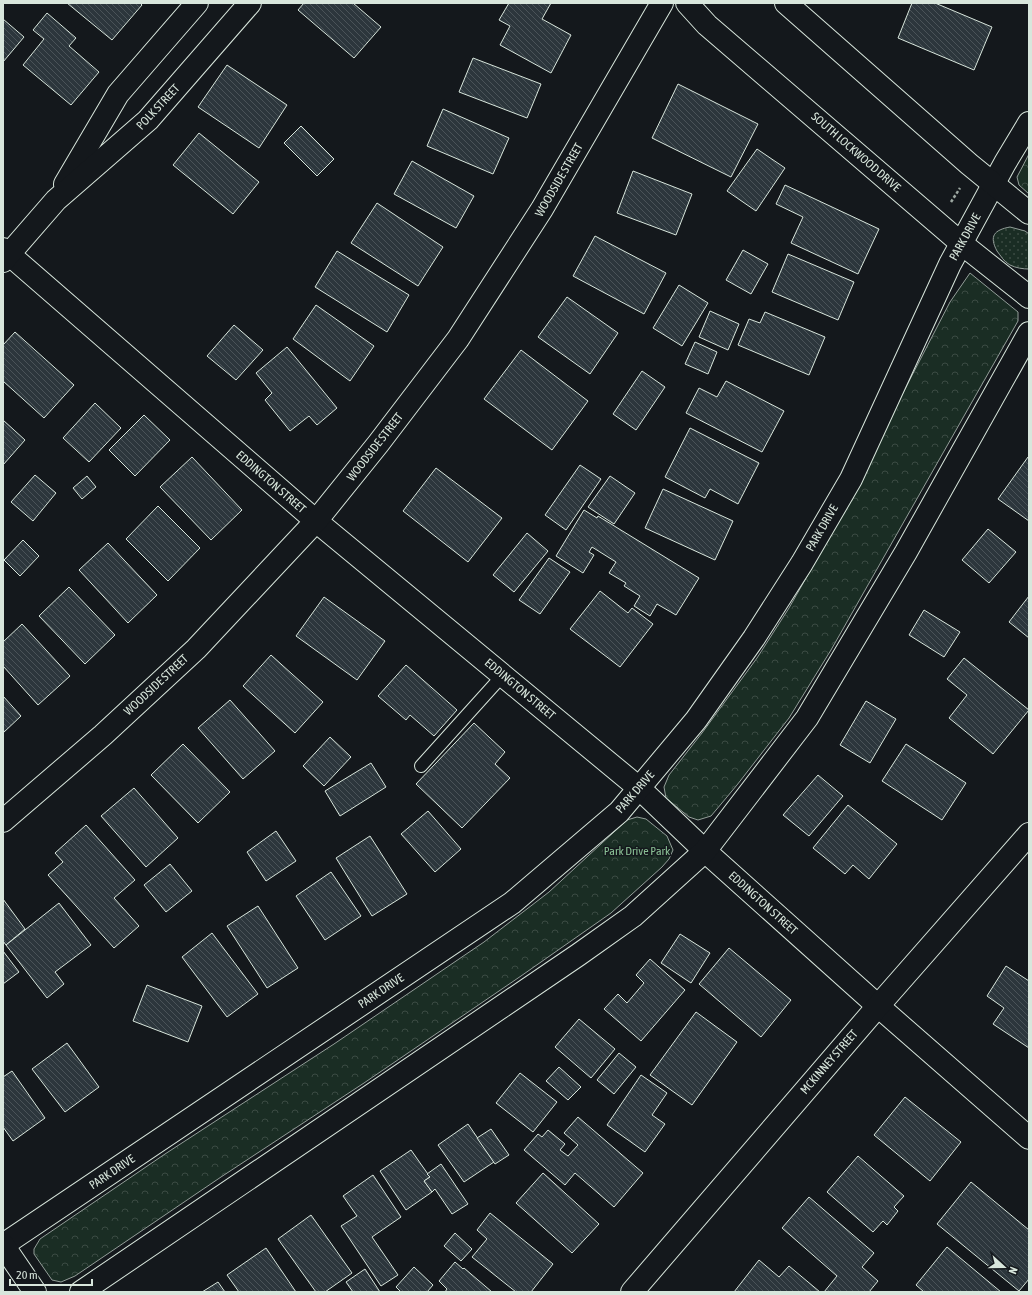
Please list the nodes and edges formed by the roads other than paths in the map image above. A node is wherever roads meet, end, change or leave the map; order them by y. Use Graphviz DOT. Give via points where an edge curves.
graph roads {
  1 [pos="197,3"];
  2 [pos="250,3"];
  3 [pos="662,3"];
  4 [pos="686,3"];
  5 [pos="786,3"];
  6 [pos="1029,123"];
  7 [pos="994,183"];
  8 [pos="56,200"];
  9 [pos="1029,213"];
  10 [pos="962,244"];
  11 [pos="5,255"];
  12 [pos="1029,297"];
  13 [pos="1029,333"];
  14 [pos="316,521"];
  15 [pos="502,675"];
  16 [pos="421,766"];
  17 [pos="639,788"];
  18 [pos="3,821"];
  19 [pos="1029,834"];
  20 [pos="705,851"];
  21 [pos="878,1006"];
  22 [pos="1029,1138"];
  23 [pos="3,1245"];
  24 [pos="35,1292"];
  25 [pos="80,1292"];
  26 [pos="632,1292"];
  1 -- 8 [label="street, POLK STREET" via="118,94"];
  2 -- 8 [label="street, POLK STREET" via="148,120"];
  3 -- 14 [label="street, WOODSIDE STREET" via="542,209 458,339"];
  4 -- 10 [label="street, SOUTH LOCKWOOD DRIVE" via="707,25"];
  5 -- 7 [label="street"];
  6 -- 7 [label="street, PARK DRIVE"];
  7 -- 9 [label="street"];
  7 -- 10 [label="street, PARK DRIVE"];
  8 -- 11 [label="street, POLK STREET"];
  10 -- 12 [label="street, SOUTH LOCKWOOD DRIVE"];
  10 -- 17 [label="street, PARK DRIVE" via="950,264 851,479 802,563 754,638 696,720"];
  11 -- 14 [label="street, EDDINGTON STREET"];
  13 -- 20 [label="street" via="906,552 807,718"];
  14 -- 15 [label="street, EDDINGTON STREET"];
  14 -- 18 [label="street, WOODSIDE STREET" via="196,648 103,735"];
  15 -- 16 [label="lane"];
  15 -- 17 [label="street, EDDINGTON STREET"];
  17 -- 20 [label="street, EDDINGTON STREET"];
  17 -- 23 [label="street, PARK DRIVE" via="619,812 512,903"];
  19 -- 21 [label="street, MCKINNEY STREET"];
  20 -- 21 [label="street, EDDINGTON STREET"];
  20 -- 25 [label="street" via="633,916 578,955"];
  21 -- 22 [label="street, EDDINGTON STREET"];
  21 -- 26 [label="street, MCKINNEY STREET"];
  23 -- 24 [label="street"];
}
